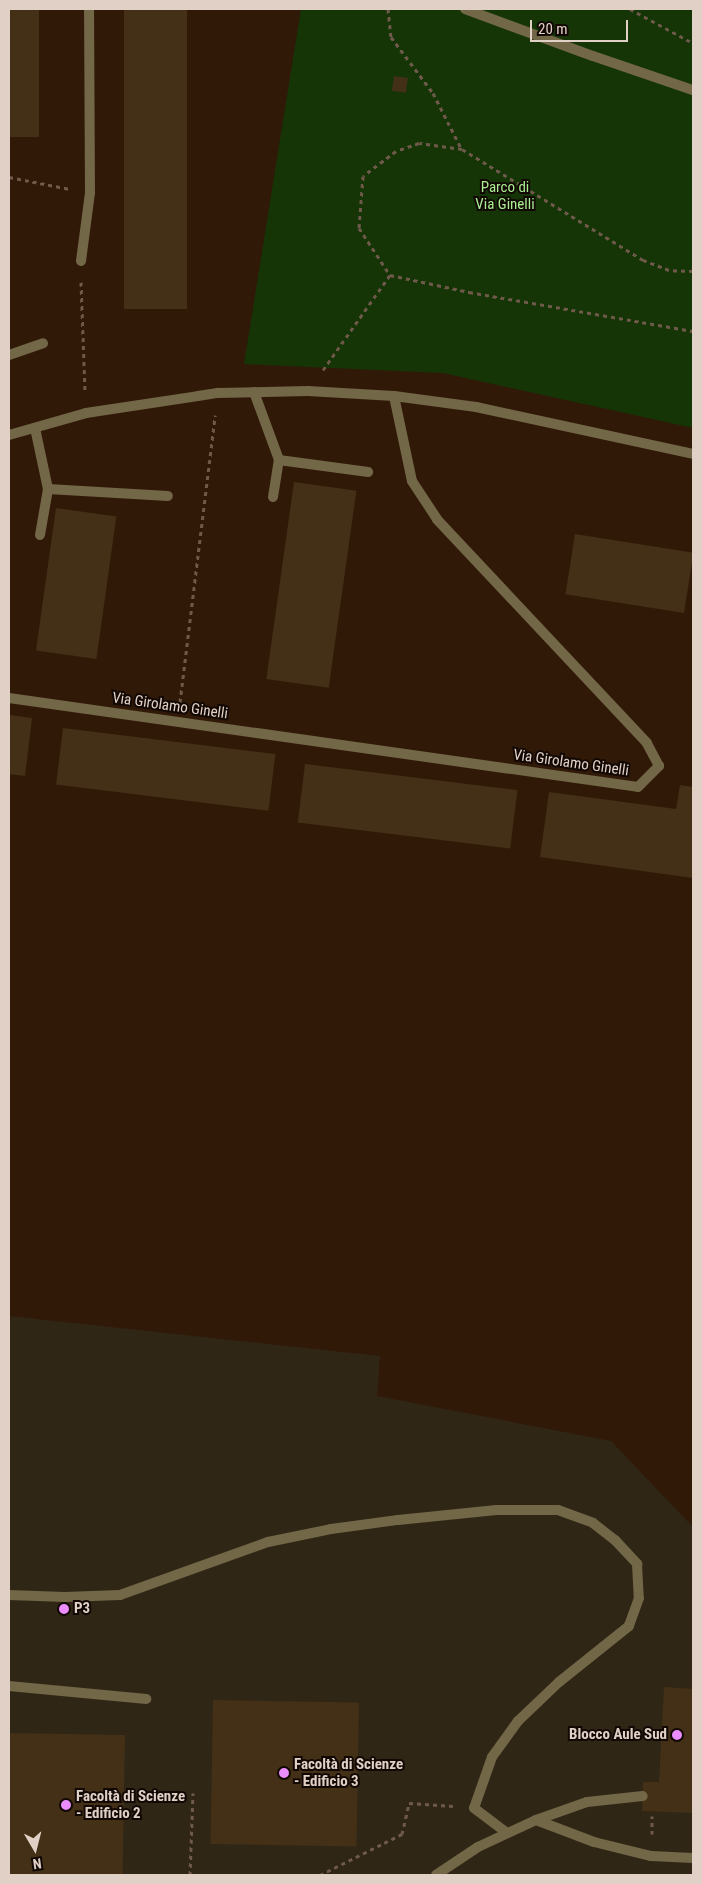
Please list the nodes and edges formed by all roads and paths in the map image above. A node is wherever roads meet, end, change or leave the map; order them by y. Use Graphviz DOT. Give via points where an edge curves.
graph roads {
  1 [pos="89,9"];
  2 [pos="388,9"];
  3 [pos="465,9"];
  4 [pos="630,9"];
  5 [pos="693,43"];
  6 [pos="693,90"];
  7 [pos="462,149"];
  8 [pos="9,177"];
  9 [pos="90,192"];
  10 [pos="81,261"];
  11 [pos="693,271"];
  12 [pos="390,275"];
  13 [pos="693,331"];
  14 [pos="43,343"];
  15 [pos="9,355"];
  16 [pos="308,391"];
  17 [pos="254,392"];
  18 [pos="218,393"];
  19 [pos="394,396"];
  20 [pos="86,413"];
  21 [pos="35,428"];
  22 [pos="9,435"];
  23 [pos="693,454"];
  24 [pos="279,460"];
  25 [pos="368,472"];
  26 [pos="48,489"];
  27 [pos="168,496"];
  28 [pos="274,497"];
  29 [pos="40,534"];
  30 [pos="9,698"];
  31 [pos="178,722"];
  32 [pos="9,1596"];
  33 [pos="9,1686"];
  34 [pos="146,1699"];
  35 [pos="193,1792"];
  36 [pos="643,1796"];
  37 [pos="474,1808"];
  38 [pos="536,1820"];
  39 [pos="507,1833"];
  40 [pos="693,1858"];
  41 [pos="190,1875"];
  42 [pos="320,1875"];
  43 [pos="436,1875"];
  1 -- 9 [label="street"];
  2 -- 7 [label="path" via="391,36 433,93"];
  3 -- 6 [label="street"];
  4 -- 5 [label="path"];
  7 -- 11 [label="path" via="643,260 669,270"];
  7 -- 12 [label="path" via="420,143 396,151 363,176 359,228"];
  8 -- 9 [label="path"];
  9 -- 10 [label="street"];
  10 -- 20 [label="path"];
  12 -- 13 [label="path"];
  12 -- 16 [label="path"];
  14 -- 15 [label="street"];
  16 -- 17 [label="street"];
  16 -- 19 [label="street"];
  17 -- 18 [label="street"];
  17 -- 24 [label="street"];
  18 -- 20 [label="street"];
  18 -- 31 [label="path"];
  19 -- 23 [label="street" via="476,408"];
  19 -- 31 [label="street, Via Girolamo Ginelli" via="412,481 437,519 647,743 659,766 638,787"];
  20 -- 21 [label="street"];
  21 -- 22 [label="street"];
  21 -- 26 [label="street"];
  24 -- 25 [label="street"];
  24 -- 28 [label="street"];
  26 -- 27 [label="street"];
  26 -- 29 [label="street"];
  30 -- 31 [label="street, Via Girolamo Ginelli"];
  32 -- 37 [label="street" via="120,1594 268,1542 398,1520 496,1510 558,1510 593,1523 615,1540 637,1564 639,1598 629,1626 559,1682 518,1721 492,1757"];
  33 -- 34 [label="street"];
  35 -- 41 [label="path"];
  36 -- 38 [label="street" via="586,1802"];
  37 -- 39 [label="street"];
  37 -- 42 [label="path" via="409,1804 402,1834"];
  38 -- 39 [label="street"];
  38 -- 40 [label="street" via="594,1842 651,1856"];
  39 -- 43 [label="street" via="478,1847"];
}
